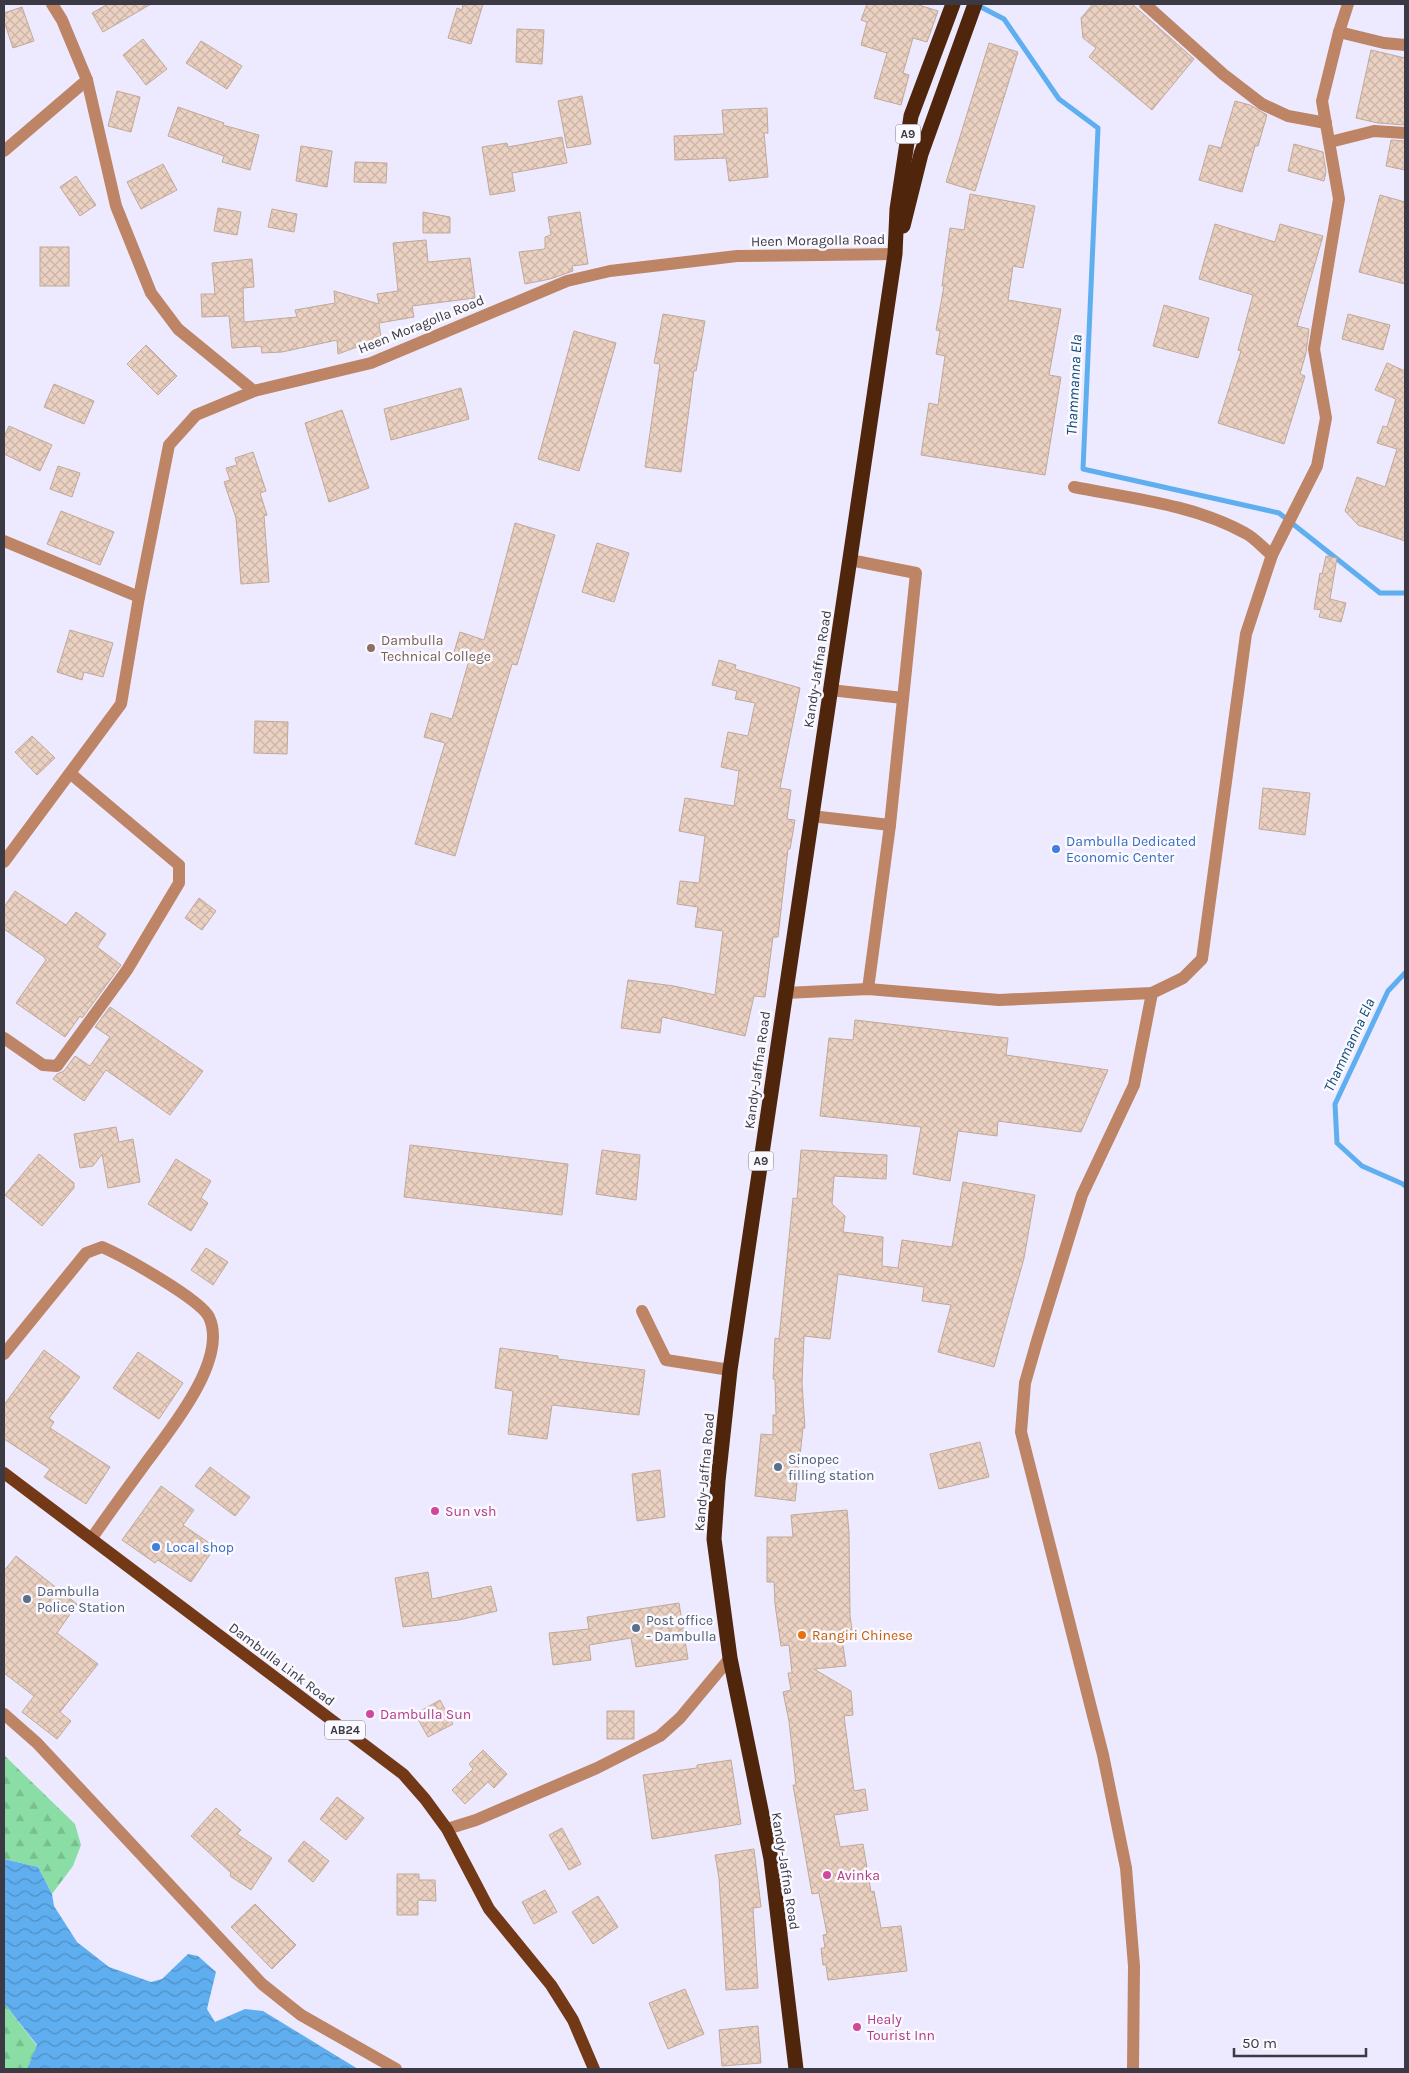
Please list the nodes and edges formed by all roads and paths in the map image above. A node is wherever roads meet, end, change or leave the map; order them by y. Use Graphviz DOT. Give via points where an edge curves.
graph roads {
  1 [pos="52,4"];
  2 [pos="953,4"];
  3 [pos="974,4"];
  4 [pos="1145,4"];
  5 [pos="1348,4"];
  6 [pos="1339,32"];
  7 [pos="1405,45"];
  8 [pos="87,80"];
  9 [pos="1326,123"];
  10 [pos="1405,133"];
  11 [pos="1330,142"];
  12 [pos="4,151"];
  13 [pos="895,254"];
  14 [pos="254,391"];
  15 [pos="1074,487"];
  16 [pos="4,541"];
  17 [pos="1272,555"];
  18 [pos="850,560"];
  19 [pos="139,597"];
  20 [pos="830,690"];
  21 [pos="903,698"];
  22 [pos="70,774"];
  23 [pos="811,816"];
  24 [pos="890,825"];
  25 [pos="4,862"];
  26 [pos="868,989"];
  27 [pos="785,993"];
  28 [pos="1152,993"];
  29 [pos="4,1038"];
  30 [pos="642,1311"];
  31 [pos="4,1354"];
  32 [pos="730,1370"];
  33 [pos="4,1473"];
  34 [pos="92,1538"];
  35 [pos="730,1658"];
  36 [pos="4,1714"];
  37 [pos="447,1829"];
  38 [pos="396,2069"];
  39 [pos="594,2069"];
  40 [pos="796,2069"];
  41 [pos="1133,2069"];
  1 -- 8 [label="street"];
  2 -- 13 [label="highway, Kandy-Jaffna Road / A9" via="911,116 898,200"];
  3 -- 13 [label="highway, Kandy-Jaffna Road / A9" via="920,154"];
  4 -- 9 [label="street" via="1255,100 1288,116"];
  5 -- 6 [label="street"];
  6 -- 7 [label="street"];
  6 -- 9 [label="street" via="1322,101"];
  8 -- 12 [label="street"];
  8 -- 14 [label="street" via="116,206 151,293 178,329"];
  9 -- 11 [label="street"];
  10 -- 11 [label="street" via="1374,131"];
  11 -- 17 [label="street" via="1339,199 1314,349 1326,418 1317,466"];
  13 -- 14 [label="street, Heen Moragolla Road" via="737,256 610,270 567,281 370,363"];
  13 -- 18 [label="highway, Kandy-Jaffna Road / A9"];
  14 -- 19 [label="street, Heen Moragolla Road" via="196,415 169,446"];
  15 -- 17 [label="street" via="1218,519 1247,534"];
  16 -- 19 [label="street"];
  17 -- 28 [label="street" via="1246,634 1202,958 1183,978"];
  18 -- 20 [label="highway, Kandy-Jaffna Road / A9"];
  18 -- 21 [label="street" via="916,573"];
  19 -- 22 [label="street, Heen Moragolla Road" via="121,704"];
  20 -- 21 [label="street"];
  20 -- 23 [label="highway, Kandy-Jaffna Road / A9"];
  21 -- 24 [label="street"];
  22 -- 25 [label="street, Heen Moragolla Road"];
  22 -- 29 [label="street" via="178,865 179,883 127,970 57,1066 42,1065"];
  23 -- 24 [label="street"];
  23 -- 27 [label="highway, Kandy-Jaffna Road / A9"];
  24 -- 26 [label="street"];
  26 -- 27 [label="street"];
  26 -- 28 [label="street" via="999,1000"];
  27 -- 32 [label="highway, Kandy-Jaffna Road / A9"];
  28 -- 41 [label="street" via="1134,1085 1082,1195 1037,1342 1025,1383 1022,1432 1103,1755 1126,1868 1134,1966"];
  30 -- 32 [label="street" via="666,1360"];
  31 -- 34 [label="street" via="86,1253 102,1247 196,1303 208,1316 214,1333 204,1375 188,1404"];
  32 -- 35 [label="highway, Kandy-Jaffna Road / A9" via="714,1539"];
  33 -- 34 [label="main road, Dambulla Link Road / AB24"];
  34 -- 37 [label="main road, Dambulla Link Road / AB24" via="403,1774"];
  35 -- 37 [label="street" via="680,1718 660,1736 597,1768 476,1820"];
  35 -- 40 [label="highway, Kandy-Jaffna Road / A9" via="771,1859"];
  36 -- 38 [label="street" via="37,1742 262,1984 301,2015"];
  37 -- 39 [label="main road, Dambulla Link Road / AB24" via="489,1909 551,1985 573,2020"];
}
